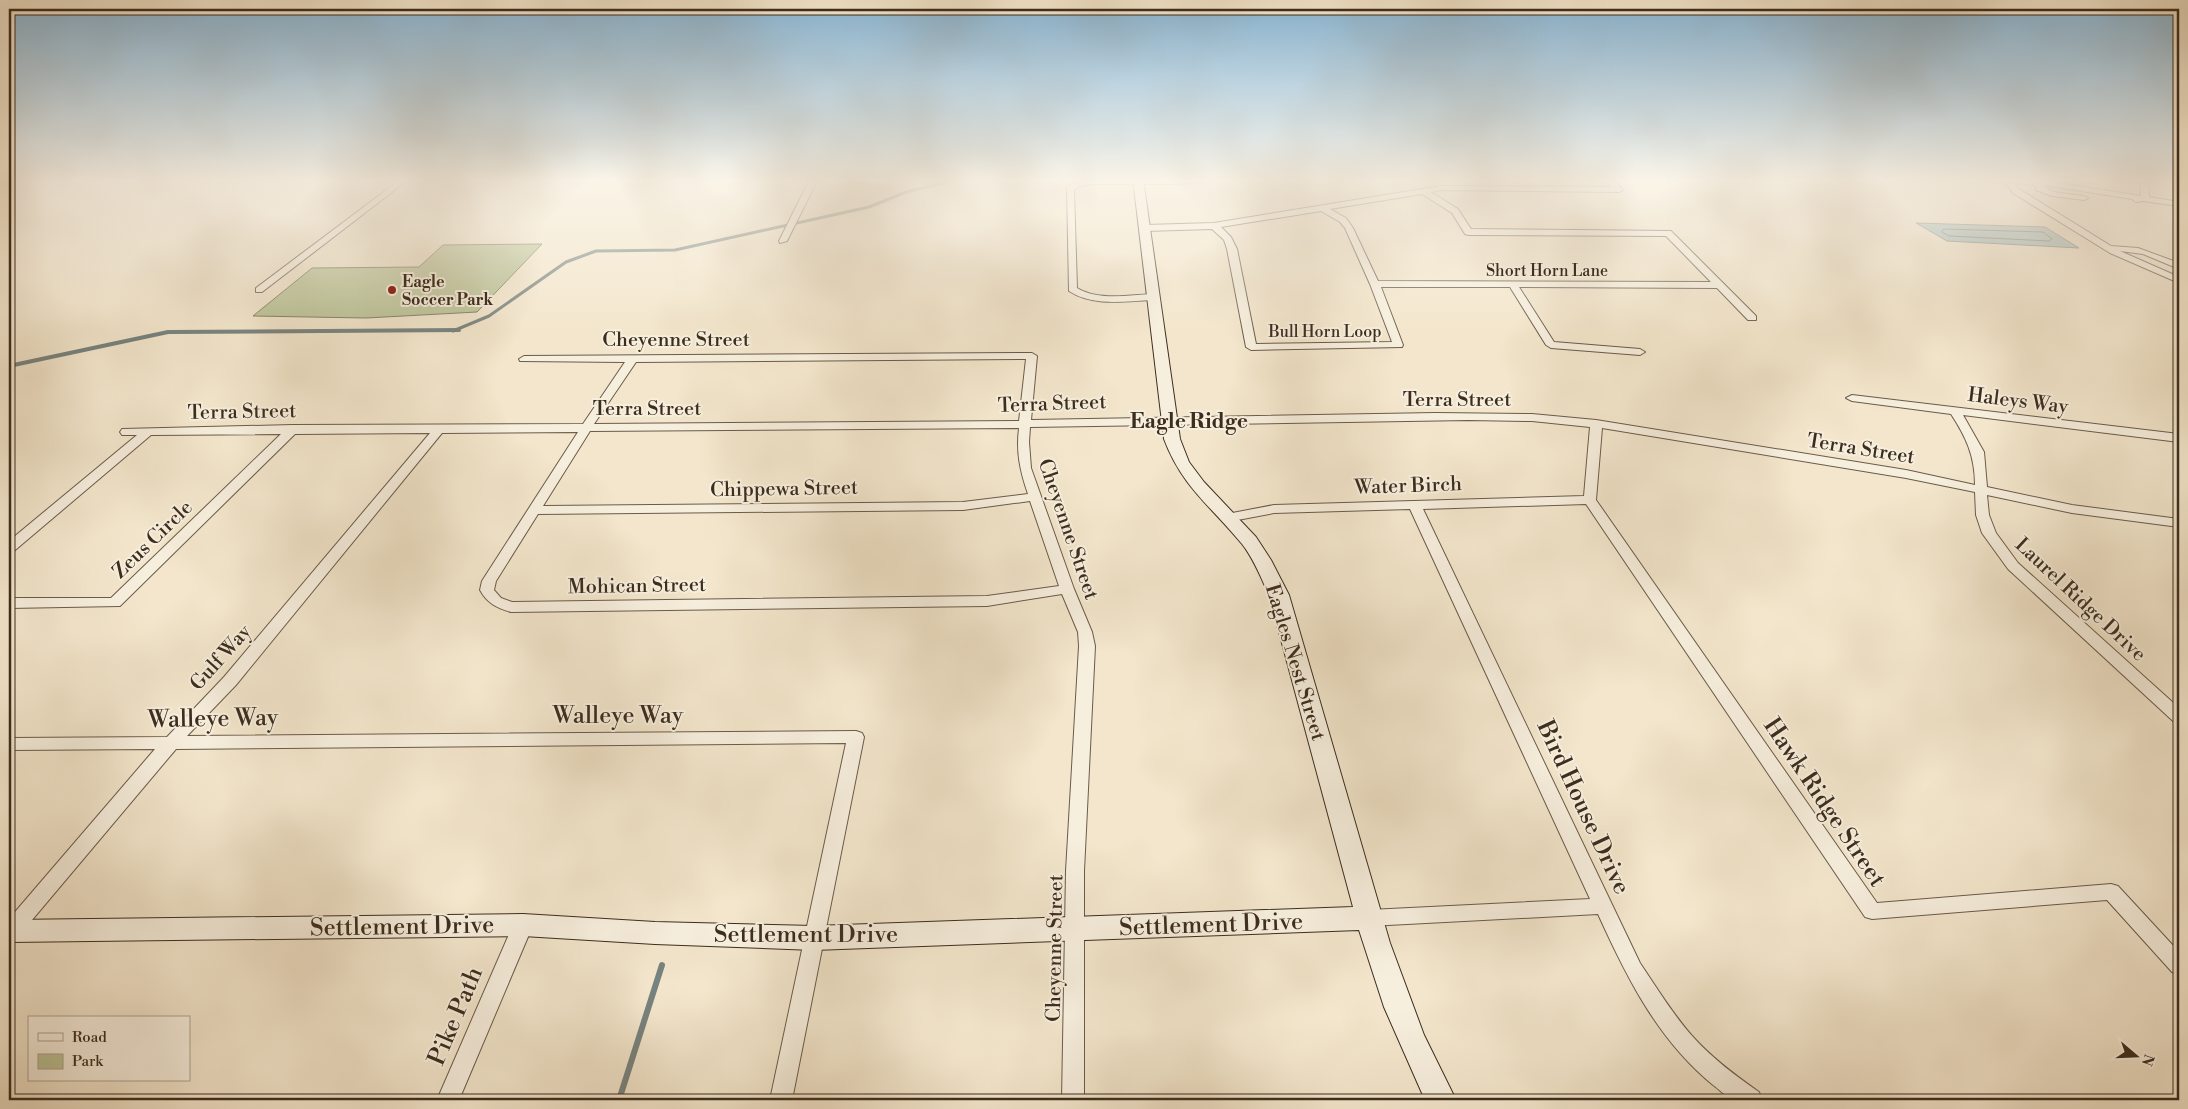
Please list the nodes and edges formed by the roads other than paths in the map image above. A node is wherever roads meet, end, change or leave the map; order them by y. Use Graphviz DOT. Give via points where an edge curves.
graph roads {
  1 [pos="336,231"];
  2 [pos="788,231"];
  3 [pos="1071,231"];
  4 [pos="1145,231"];
  5 [pos="1220,231"];
  6 [pos="1350,231"];
  7 [pos="1467,231"];
  8 [pos="2080,231"];
  9 [pos="783,241"];
  10 [pos="2108,248"];
  11 [pos="2179,266"];
  12 [pos="2179,280"];
  13 [pos="1375,284"];
  14 [pos="1513,285"];
  15 [pos="1719,285"];
  16 [pos="259,290"];
  17 [pos="1153,297"];
  18 [pos="1752,318"];
  19 [pos="1640,352"];
  20 [pos="524,359"];
  21 [pos="632,359"];
  22 [pos="1852,398"];
  23 [pos="1955,411"];
  24 [pos="1169,420"];
  25 [pos="1026,424"];
  26 [pos="1596,424"];
  27 [pos="587,427"];
  28 [pos="440,428"];
  29 [pos="293,429"];
  30 [pos="126,432"];
  31 [pos="148,432"];
  32 [pos="2179,438"];
  33 [pos="1980,490"];
  34 [pos="1034,497"];
  35 [pos="1590,500"];
  36 [pos="1414,504"];
  37 [pos="534,510"];
  38 [pos="1227,518"];
  39 [pos="2179,523"];
  40 [pos="9,548"];
  41 [pos="1067,589"];
  42 [pos="9,603"];
  43 [pos="2179,718"];
  44 [pos="172,742"];
  45 [pos="9,744"];
  46 [pos="1604,906"];
  47 [pos="1369,918"];
  48 [pos="523,925"];
  49 [pos="1074,929"];
  50 [pos="10,932"];
  51 [pos="814,938"];
  52 [pos="2179,966"];
  53 [pos="448,1100"];
  54 [pos="780,1100"];
  55 [pos="1073,1100"];
  56 [pos="1441,1100"];
  57 [pos="1751,1100"];
  1 -- 16 [label="street"];
  2 -- 9 [label="street"];
  3 -- 17 [label="street" via="1072,289 1084,296"];
  4 -- 17 [label="street, Eagles Nest Street"];
  5 -- 13 [label="street, Bull Horn Loop" via="1228,238 1232,249 1251,346 1398,346"];
  6 -- 13 [label="street, Bull Horn Loop"];
  7 -- 15 [label="street" via="1668,233"];
  8 -- 10 [label="street"];
  10 -- 11 [label="street" via="2149,252"];
  10 -- 12 [label="street"];
  13 -- 14 [label="street, Short Horn Lane"];
  14 -- 15 [label="street, Short Horn Lane"];
  14 -- 19 [label="street" via="1551,345"];
  15 -- 18 [label="street"];
  17 -- 24 [label="street, Eagles Nest Street"];
  20 -- 21 [label="street, Cheyenne Street"];
  21 -- 25 [label="street, Cheyenne Street" via="1032,356"];
  21 -- 27 [label="street, Mohican Street"];
  22 -- 23 [label="street, Haleys Way"];
  23 -- 32 [label="street, Haleys Way"];
  23 -- 33 [label="street, Laurel Ridge Drive" via="1979,457"];
  24 -- 25 [label="street, Terra Street"];
  24 -- 26 [label="street, Terra Street" via="1494,417 1550,418"];
  24 -- 38 [label="street, Eagles Nest Street" via="1181,462"];
  25 -- 27 [label="street, Terra Street"];
  25 -- 34 [label="street, Cheyenne Street" via="1022,450"];
  26 -- 33 [label="street, Terra Street" via="1906,474"];
  26 -- 35 [label="street"];
  27 -- 28 [label="street, Terra Street"];
  27 -- 37 [label="street, Mohican Street"];
  28 -- 29 [label="street, Terra Street"];
  28 -- 44 [label="street, Gulf Way" via="230,681"];
  29 -- 31 [label="street, Terra Street"];
  29 -- 42 [label="street, Zeus Circle" via="115,603"];
  30 -- 31 [label="street, Terra Street"];
  31 -- 40 [label="street"];
  33 -- 39 [label="street, Terra Street" via="2072,509"];
  33 -- 43 [label="street, Laurel Ridge Drive" via="1987,530 2009,561"];
  34 -- 37 [label="street, Chippewa Street" via="963,506"];
  34 -- 41 [label="street, Cheyenne Street"];
  35 -- 36 [label="street, Water Birch"];
  35 -- 52 [label="street, Hawk Ridge Street" via="1872,911 2111,892"];
  36 -- 38 [label="street, Water Birch" via="1274,509"];
  36 -- 46 [label="street, Bird House Drive"];
  37 -- 41 [label="street, Mohican Street" via="489,581 487,590 499,604 511,607 987,602"];
  38 -- 47 [label="street, Eagles Nest Street" via="1262,560 1279,595"];
  41 -- 49 [label="street, Cheyenne Street" via="1085,632 1086,646"];
  44 -- 45 [label="street, Walleye Way"];
  44 -- 50 [label="street, Gulf Way"];
  44 -- 51 [label="street, Walleye Way" via="856,737"];
  46 -- 47 [label="street, Settlement Drive"];
  46 -- 57 [label="street, Bird House Drive" via="1633,969 1665,1018 1687,1046"];
  47 -- 49 [label="street, Settlement Drive"];
  47 -- 56 [label="street, Eagles Nest Street" via="1408,1036"];
  48 -- 50 [label="street, Settlement Drive"];
  48 -- 51 [label="street, Settlement Drive"];
  48 -- 53 [label="street, Pike Path"];
  49 -- 51 [label="street, Settlement Drive"];
  49 -- 55 [label="street, Cheyenne Street"];
  51 -- 54 [label="street, Walleye Way"];
}
